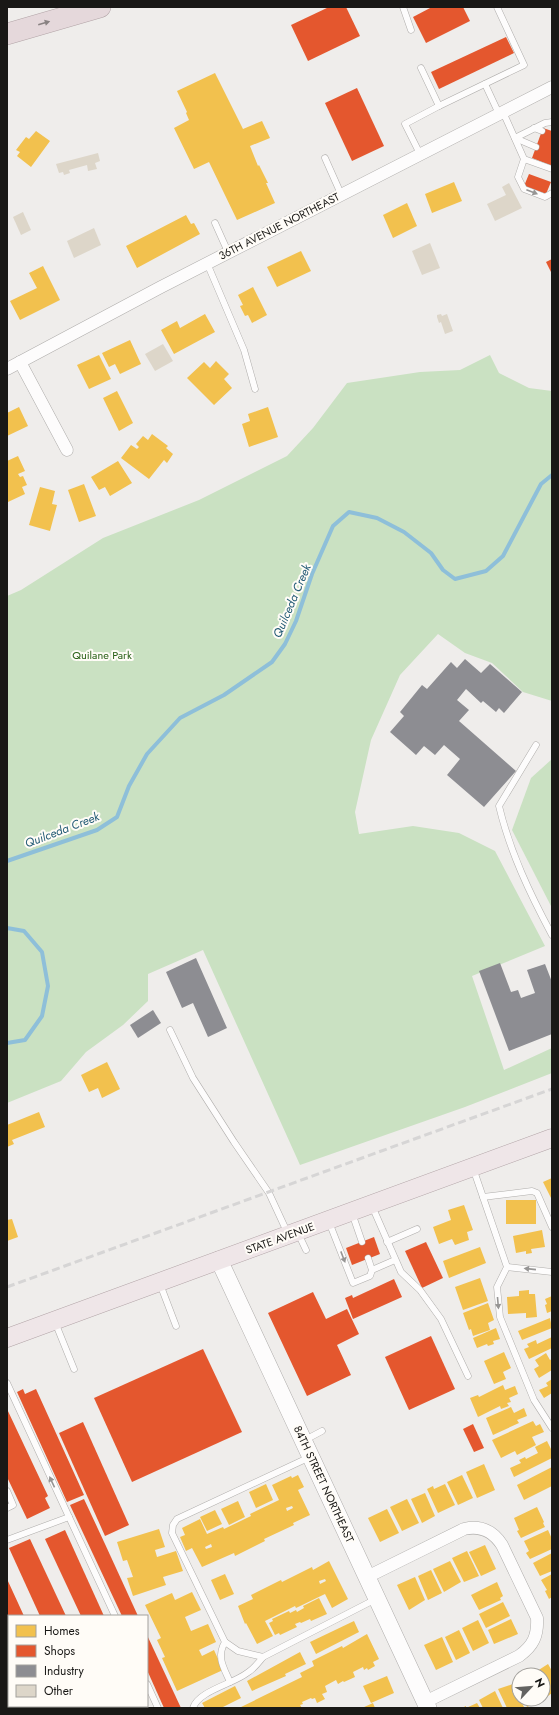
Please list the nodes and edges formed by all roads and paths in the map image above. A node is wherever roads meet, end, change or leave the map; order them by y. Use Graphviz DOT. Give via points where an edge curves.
graph roads {
  1 [pos="100,7"];
  2 [pos="403,7"];
  3 [pos="497,7"];
  4 [pos="411,30"];
  5 [pos="7,34"];
  6 [pos="421,68"];
  7 [pos="485,84"];
  8 [pos="552,87"];
  9 [pos="439,106"];
  10 [pos="501,113"];
  11 [pos="552,122"];
  12 [pos="534,128"];
  13 [pos="542,131"];
  14 [pos="515,138"];
  15 [pos="536,147"];
  16 [pos="420,154"];
  17 [pos="325,158"];
  18 [pos="524,158"];
  19 [pos="552,169"];
  20 [pos="552,193"];
  21 [pos="341,194"];
  22 [pos="215,223"];
  23 [pos="228,252"];
  24 [pos="207,263"];
  25 [pos="20,362"];
  26 [pos="7,369"];
  27 [pos="255,389"];
  28 [pos="66,450"];
  29 [pos="536,745"];
  30 [pos="552,935"];
  31 [pos="170,1030"];
  32 [pos="552,1138"];
  33 [pos="473,1168"];
  34 [pos="483,1198"];
  35 [pos="372,1204"];
  36 [pos="352,1212"];
  37 [pos="328,1221"];
  38 [pos="552,1227"];
  39 [pos="417,1229"];
  40 [pos="293,1234"];
  41 [pos="362,1242"];
  42 [pos="387,1242"];
  43 [pos="306,1250"];
  44 [pos="368,1258"];
  45 [pos="219,1260"];
  46 [pos="396,1260"];
  47 [pos="507,1267"];
  48 [pos="372,1270"];
  49 [pos="552,1272"];
  50 [pos="159,1282"];
  51 [pos="54,1321"];
  52 [pos="176,1326"];
  53 [pos="7,1338"];
  54 [pos="74,1368"];
  55 [pos="468,1376"];
  56 [pos="7,1383"];
  57 [pos="552,1428"];
  58 [pos="322,1431"];
  59 [pos="303,1440"];
  60 [pos="311,1456"];
  61 [pos="7,1491"];
  62 [pos="7,1508"];
  63 [pos="68,1517"];
  64 [pos="7,1540"];
  65 [pos="367,1577"];
  66 [pos="377,1598"];
  67 [pos="115,1615"];
  68 [pos="225,1642"];
  69 [pos="263,1657"];
  70 [pos="230,1682"];
  71 [pos="148,1686"];
  72 [pos="427,1705"];
  73 [pos="158,1708"];
  74 [pos="193,1708"];
  5 -- 1 [label="highway, one-way"];
  2 -- 4 [label="lane"];
  3 -- 7 [label="lane" via="524,65"];
  6 -- 9 [label="lane"];
  7 -- 9 [label="lane"];
  7 -- 10 [label="lane"];
  8 -- 10 [label="street, 36TH AVENUE NORTHEAST"];
  9 -- 16 [label="lane" via="405,124"];
  10 -- 14 [label="lane"];
  10 -- 16 [label="street, 36TH AVENUE NORTHEAST"];
  11 -- 12 [label="lane"];
  12 -- 13 [label="lane"];
  12 -- 14 [label="lane"];
  14 -- 15 [label="lane"];
  14 -- 18 [label="lane"];
  16 -- 21 [label="street, 36TH AVENUE NORTHEAST"];
  17 -- 21 [label="lane"];
  18 -- 19 [label="lane"];
  18 -- 20 [label="lane, one-way" via="518,177 524,189 545,196"];
  21 -- 23 [label="street, 36TH AVENUE NORTHEAST"];
  22 -- 23 [label="lane"];
  23 -- 24 [label="street, 36TH AVENUE NORTHEAST"];
  24 -- 25 [label="street, 36TH AVENUE NORTHEAST"];
  24 -- 27 [label="lane" via="244,350"];
  25 -- 26 [label="street, 36TH AVENUE NORTHEAST"];
  25 -- 28 [label="street"];
  29 -- 30 [label="lane" via="499,806 506,834 520,869"];
  31 -- 40 [label="lane" via="197,1085 270,1192"];
  32 -- 33 [label="main road, STATE AVENUE"];
  33 -- 34 [label="lane"];
  33 -- 35 [label="main road, STATE AVENUE"];
  34 -- 38 [label="lane" via="532,1190 537,1193"];
  34 -- 47 [label="lane"];
  35 -- 36 [label="main road, STATE AVENUE"];
  35 -- 42 [label="lane"];
  36 -- 37 [label="main road, STATE AVENUE"];
  36 -- 41 [label="lane"];
  37 -- 40 [label="main road, STATE AVENUE"];
  37 -- 48 [label="lane, one-way" via="353,1283 370,1276"];
  39 -- 42 [label="lane"];
  40 -- 43 [label="lane"];
  40 -- 45 [label="main road, STATE AVENUE"];
  42 -- 46 [label="lane"];
  44 -- 48 [label="lane"];
  45 -- 50 [label="main road, STATE AVENUE"];
  45 -- 59 [label="street, 84TH STREET NORTHEAST"];
  46 -- 48 [label="lane"];
  46 -- 55 [label="lane" via="401,1272 420,1290 441,1319"];
  49 -- 47 [label="lane, one-way"];
  47 -- 57 [label="lane, one-way" via="497,1287 500,1317 534,1400"];
  50 -- 51 [label="main road, STATE AVENUE"];
  50 -- 52 [label="lane"];
  51 -- 53 [label="main road, STATE AVENUE"];
  51 -- 54 [label="lane"];
  63 -- 56 [label="lane, one-way"];
  58 -- 59 [label="lane"];
  59 -- 60 [label="street, 84TH STREET NORTHEAST"];
  60 -- 65 [label="street, 84TH STREET NORTHEAST"];
  60 -- 68 [label="lane" via="177,1519 173,1525 172,1533"];
  61 -- 62 [label="lane" via="14,1505"];
  63 -- 64 [label="lane"];
  63 -- 67 [label="lane"];
  65 -- 66 [label="street, 84TH STREET NORTHEAST"];
  65 -- 72 [label="street" via="464,1529 482,1528 497,1537 502,1545 537,1618 538,1630 528,1650"];
  66 -- 69 [label="lane"];
  66 -- 72 [label="street, 84TH STREET NORTHEAST"];
  68 -- 69 [label="lane" via="238,1651"];
  68 -- 70 [label="lane" via="220,1656"];
  69 -- 70 [label="lane" via="247,1674"];
  70 -- 74 [label="lane" via="202,1696"];
  71 -- 73 [label="lane"];
}
